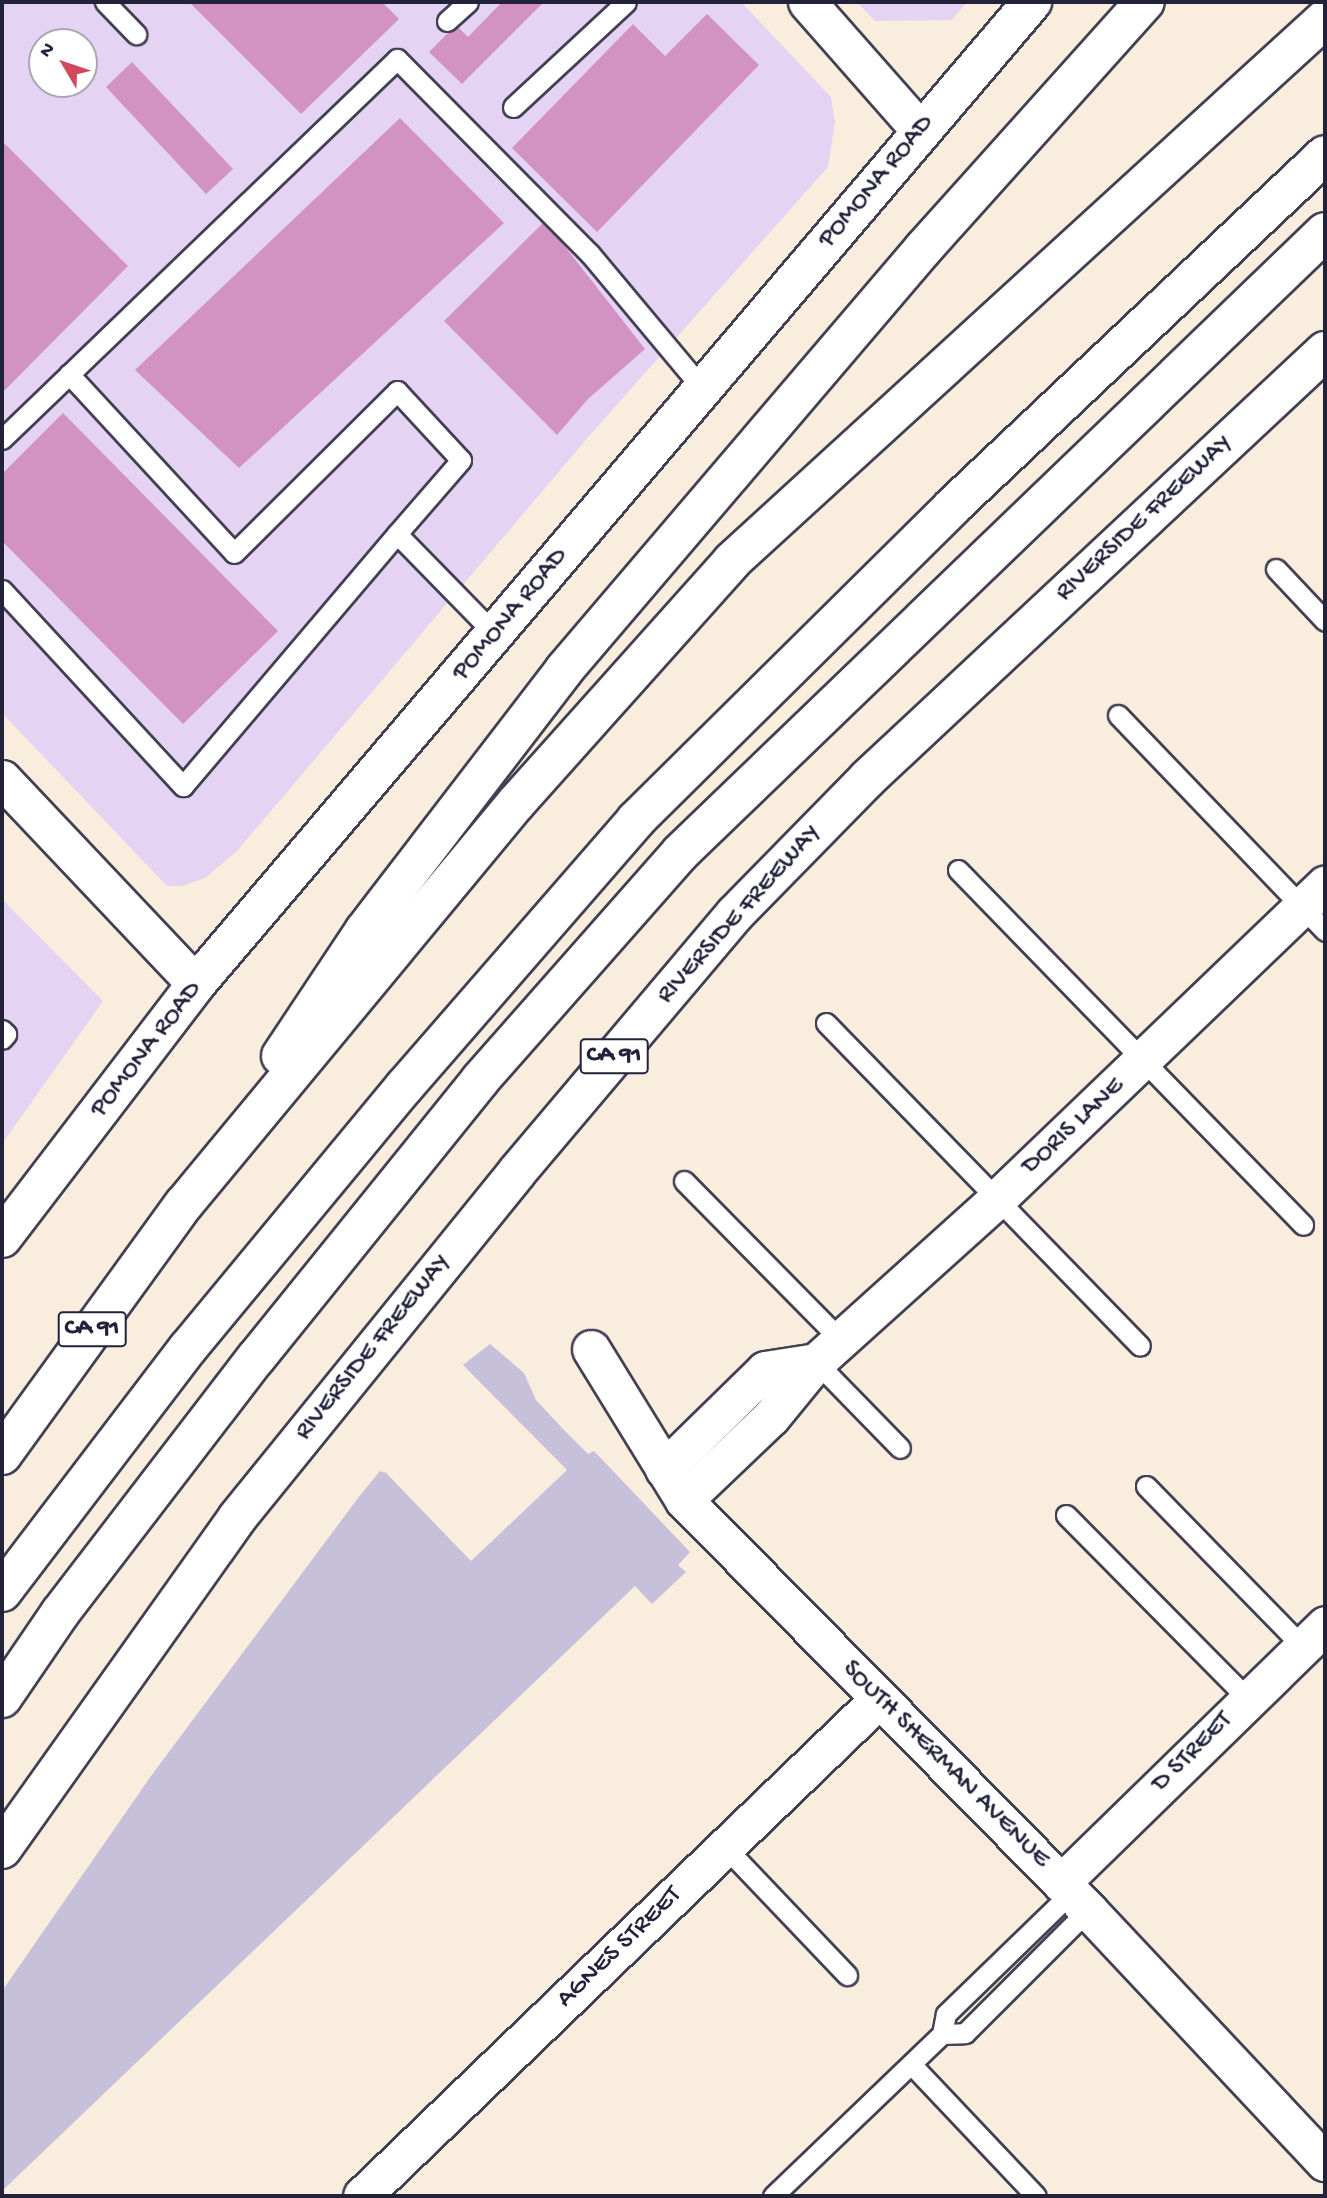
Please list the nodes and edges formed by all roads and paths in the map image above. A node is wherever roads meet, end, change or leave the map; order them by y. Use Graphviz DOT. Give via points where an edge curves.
graph roads {
  1 [pos="105,2"];
  2 [pos="468,2"];
  3 [pos="626,2"];
  4 [pos="807,2"];
  5 [pos="1032,2"];
  6 [pos="1145,2"];
  7 [pos="1325,19"];
  8 [pos="447,21"];
  9 [pos="136,34"];
  10 [pos="513,107"];
  11 [pos="920,130"];
  12 [pos="1325,155"];
  13 [pos="1325,232"];
  14 [pos="1325,351"];
  15 [pos="69,374"];
  16 [pos="704,389"];
  17 [pos="2,439"];
  18 [pos="397,534"];
  19 [pos="1276,569"];
  20 [pos="2,590"];
  21 [pos="1325,621"];
  22 [pos="495,634"];
  23 [pos="1118,715"];
  24 [pos="2,779"];
  25 [pos="958,870"];
  26 [pos="1318,907"];
  27 [pos="196,984"];
  28 [pos="826,1023"];
  29 [pos="2,1030"];
  30 [pos="2,1038"];
  31 [pos="1143,1061"];
  32 [pos="684,1181"];
  33 [pos="996,1200"];
  34 [pos="184,1204"];
  35 [pos="1303,1225"];
  36 [pos="2,1238"];
  37 [pos="1140,1346"];
  38 [pos="592,1349"];
  39 [pos="828,1351"];
  40 [pos="900,1448"];
  41 [pos="2,1455"];
  42 [pos="664,1469"];
  43 [pos="1146,1486"];
  44 [pos="684,1500"];
  45 [pos="1066,1515"];
  46 [pos="2,1592"];
  47 [pos="1314,1636"];
  48 [pos="2,1698"];
  49 [pos="879,1699"];
  50 [pos="1248,1699"];
  51 [pos="725,1847"];
  52 [pos="2,1849"];
  53 [pos="1073,1895"];
  54 [pos="847,1975"];
  55 [pos="912,2065"];
  56 [pos="1325,2162"];
  57 [pos="362,2196"];
  58 [pos="773,2196"];
  59 [pos="1036,2196"];
  1 -- 9 [label="lane"];
  2 -- 8 [label="lane"];
  3 -- 10 [label="lane"];
  4 -- 11 [label="street"];
  5 -- 11 [label="main road, POMONA ROAD"];
  6 -- 34 [label="main road" via="923,249 564,670 364,930"];
  7 -- 34 [label="main road, CA 91" via="732,561 516,803"];
  11 -- 16 [label="main road, POMONA ROAD"];
  12 -- 46 [label="main road" via="953,506 636,820 405,1086 205,1327"];
  13 -- 48 [label="main road" via="680,853 480,1080 265,1348 69,1602"];
  14 -- 52 [label="main road, RIVERSIDE FREEWAY / CA 91" via="867,779 735,914 517,1172 237,1518"];
  15 -- 16 [label="lane" via="397,59 590,254"];
  15 -- 17 [label="lane"];
  15 -- 18 [label="lane" via="234,554 397,391 461,460"];
  16 -- 22 [label="main road, POMONA ROAD"];
  18 -- 20 [label="lane" via="183,786"];
  18 -- 22 [label="lane"];
  19 -- 21 [label="lane"];
  22 -- 27 [label="main road, POMONA ROAD"];
  23 -- 26 [label="lane"];
  24 -- 27 [label="street"];
  25 -- 31 [label="lane"];
  26 -- 31 [label="street, DORIS LANE"];
  27 -- 36 [label="main road, POMONA ROAD"];
  28 -- 33 [label="lane"];
  29 -- 30 [label="lane" via="6,1034"];
  31 -- 33 [label="street, DORIS LANE"];
  31 -- 35 [label="lane"];
  32 -- 39 [label="lane"];
  33 -- 37 [label="lane"];
  33 -- 39 [label="street, DORIS LANE"];
  34 -- 41 [label="main road, CA 91"];
  38 -- 42 [label="street, SOUTH SHERMAN AVENUE"];
  39 -- 40 [label="lane"];
  39 -- 42 [label="street" via="765,1370"];
  39 -- 44 [label="street, DORIS LANE" via="771,1417"];
  42 -- 44 [label="street, SOUTH SHERMAN AVENUE"];
  43 -- 47 [label="lane"];
  44 -- 49 [label="street, SOUTH SHERMAN AVENUE"];
  45 -- 50 [label="lane"];
  47 -- 50 [label="street, D STREET"];
  49 -- 51 [label="street, AGNES STREET"];
  49 -- 53 [label="street, SOUTH SHERMAN AVENUE"];
  50 -- 53 [label="street, D STREET"];
  51 -- 54 [label="lane"];
  51 -- 57 [label="street, AGNES STREET"];
  53 -- 55 [label="lane" via="946,2014 943,2034"];
  53 -- 56 [label="street, SOUTH SHERMAN AVENUE"];
  55 -- 58 [label="lane"];
  55 -- 59 [label="lane"];
}
